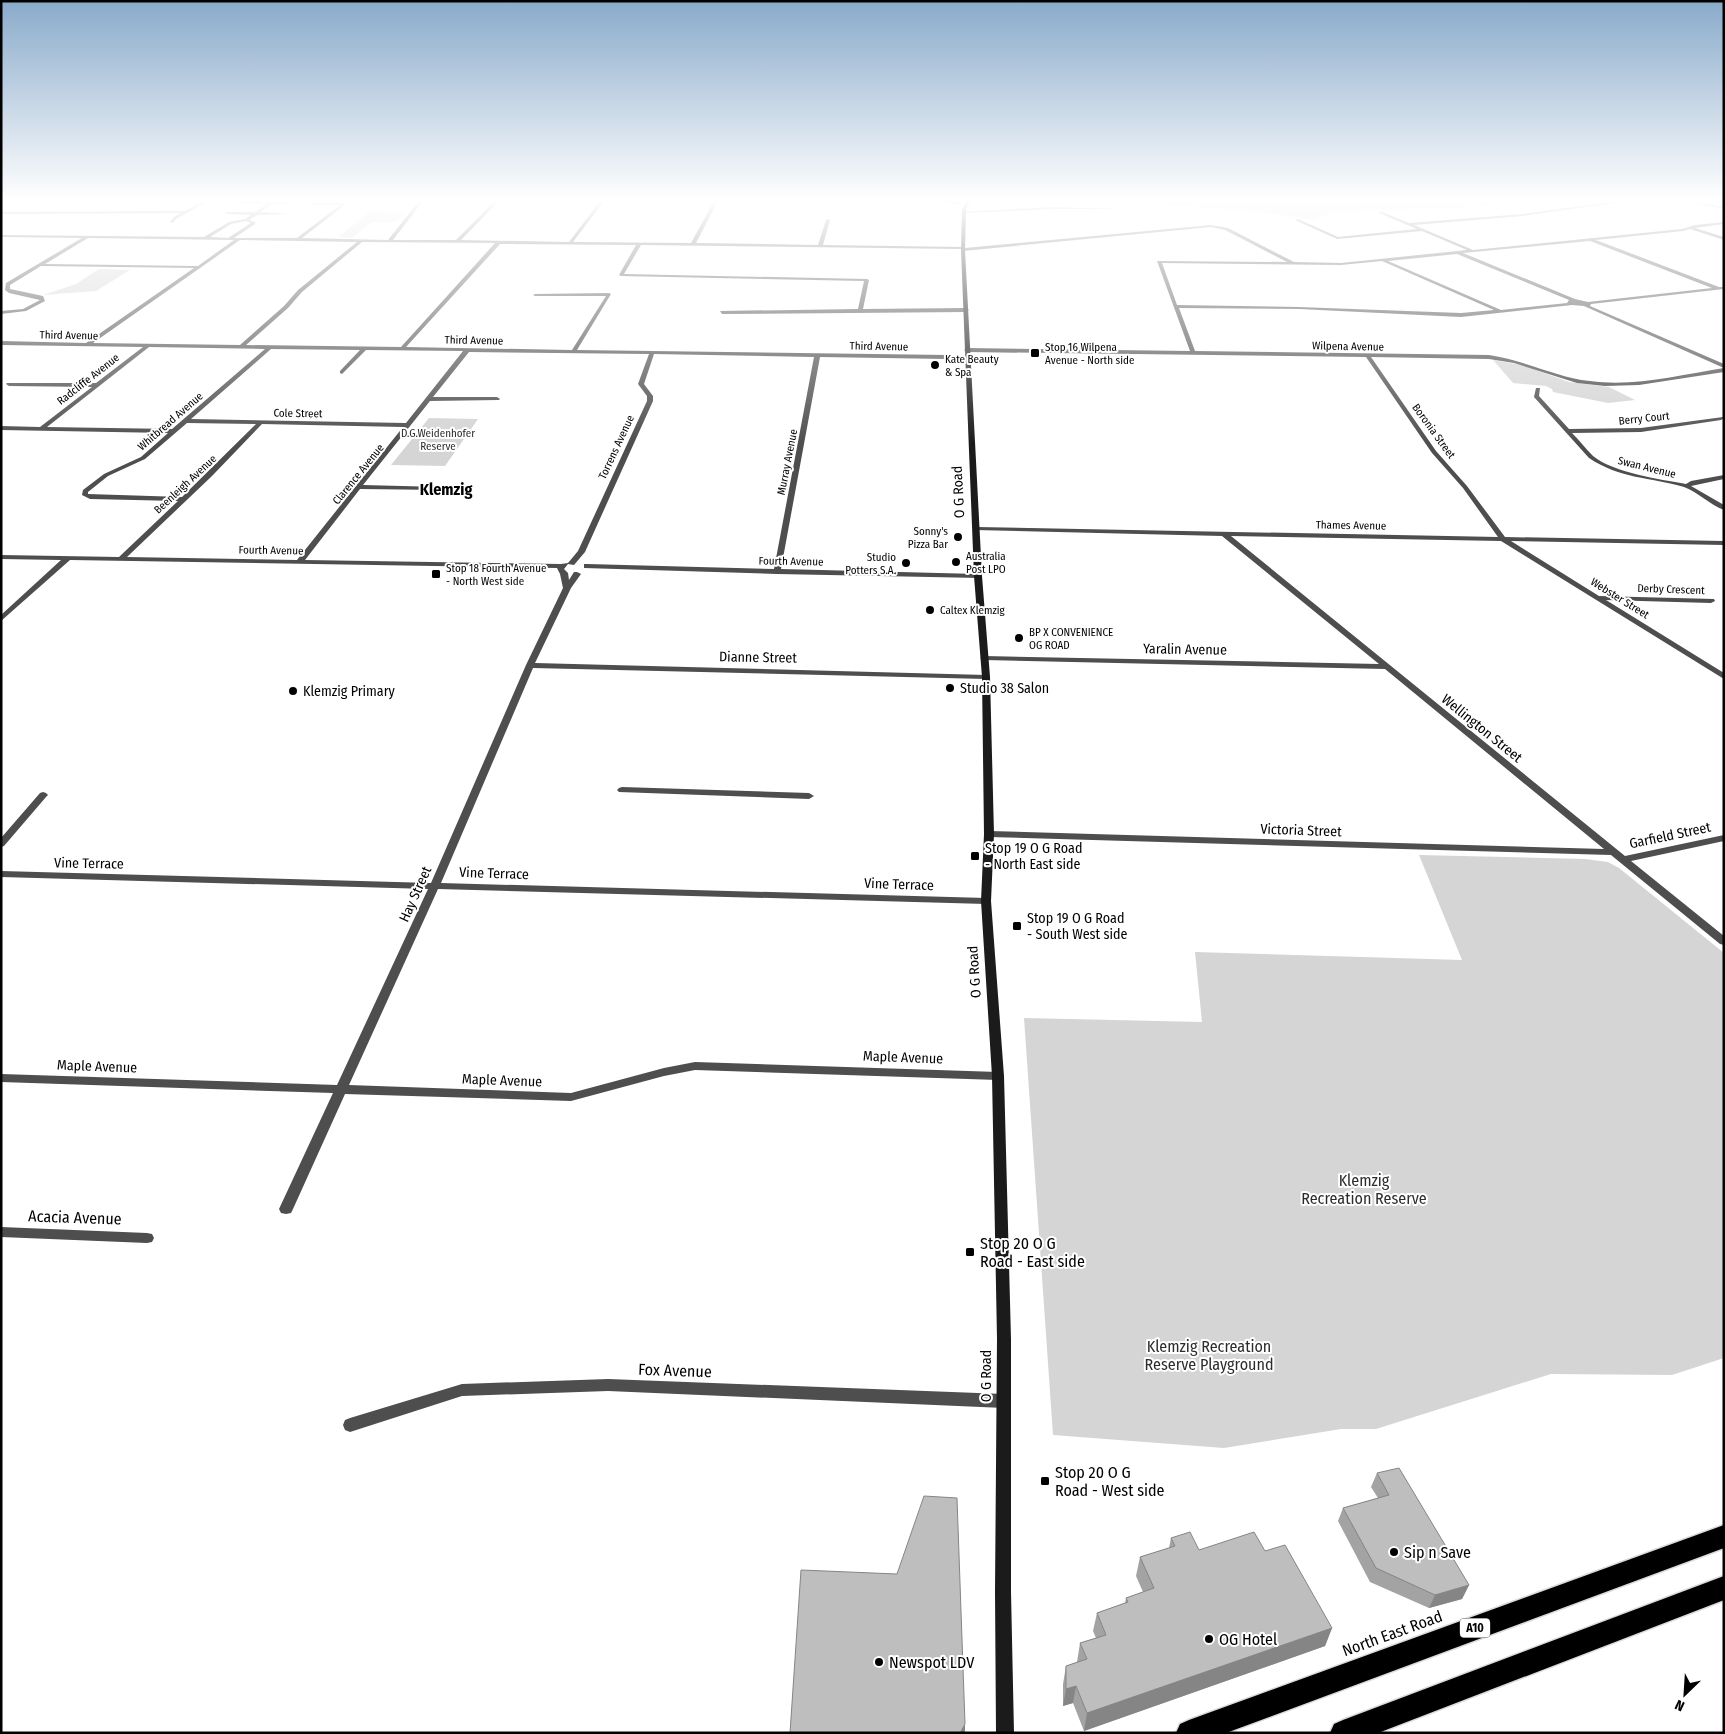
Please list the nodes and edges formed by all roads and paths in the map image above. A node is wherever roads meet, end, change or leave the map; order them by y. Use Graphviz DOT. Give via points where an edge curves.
graph roads {
  1 [pos="177,282"];
  2 [pos="311,282"];
  3 [pos="463,282"];
  4 [pos="867,282"];
  5 [pos="965,282"];
  6 [pos="1166,282"];
  7 [pos="1432,282"];
  8 [pos="1526,282"];
  9 [pos="1703,282"];
  10 [pos="1722,289"];
  11 [pos="4,290"];
  12 [pos="535,295"];
  13 [pos="1572,302"];
  14 [pos="1587,304"];
  15 [pos="1175,306"];
  16 [pos="860,310"];
  17 [pos="966,310"];
  18 [pos="722,312"];
  19 [pos="1501,312"];
  20 [pos="1,314"];
  21 [pos="1,343"];
  22 [pos="86,345"];
  23 [pos="147,346"];
  24 [pos="241,347"];
  25 [pos="269,348"];
  26 [pos="364,349"];
  27 [pos="402,349"];
  28 [pos="467,350"];
  29 [pos="574,351"];
  30 [pos="652,353"];
  31 [pos="1194,353"];
  32 [pos="968,354"];
  33 [pos="817,356"];
  34 [pos="1368,356"];
  35 [pos="1724,366"];
  36 [pos="1724,370"];
  37 [pos="342,372"];
  38 [pos="9,384"];
  39 [pos="97,385"];
  40 [pos="1538,389"];
  41 [pos="429,399"];
  42 [pos="497,399"];
  43 [pos="1721,418"];
  44 [pos="186,421"];
  45 [pos="261,422"];
  46 [pos="409,425"];
  47 [pos="1,428"];
  48 [pos="41,429"];
  49 [pos="1569,431"];
  50 [pos="172,432"];
  51 [pos="1724,477"];
  52 [pos="1687,486"];
  53 [pos="360,487"];
  54 [pos="441,489"];
  55 [pos="181,499"];
  56 [pos="1724,508"];
  57 [pos="977,529"];
  58 [pos="1224,534"];
  59 [pos="1504,540"];
  60 [pos="1724,544"];
  61 [pos="581,552"];
  62 [pos="1,556"];
  63 [pos="68,558"];
  64 [pos="122,558"];
  65 [pos="299,562"];
  66 [pos="571,563"];
  67 [pos="582,569"];
  68 [pos="562,570"];
  69 [pos="776,572"];
  70 [pos="978,576"];
  71 [pos="567,588"];
  72 [pos="1600,598"];
  73 [pos="1711,601"];
  74 [pos="1,620"];
  75 [pos="984,658"];
  76 [pos="530,666"];
  77 [pos="1386,667"];
  78 [pos="986,677"];
  79 [pos="1724,677"];
  80 [pos="622,790"];
  81 [pos="43,795"];
  82 [pos="809,796"];
  83 [pos="989,834"];
  84 [pos="1724,838"];
  85 [pos="1,844"];
  86 [pos="1612,852"];
  87 [pos="1622,860"];
  88 [pos="1,874"];
  89 [pos="434,885"];
  90 [pos="986,901"];
  91 [pos="1724,942"];
  92 [pos="998,1076"];
  93 [pos="1,1078"];
  94 [pos="340,1088"];
  95 [pos="286,1209"];
  96 [pos="1,1232"];
  97 [pos="147,1238"];
  98 [pos="1004,1401"];
  99 [pos="350,1424"];
  100 [pos="1724,1536"];
  101 [pos="1724,1588"];
  102 [pos="1005,1733"];
  103 [pos="1189,1733"];
  104 [pos="1343,1733"];
  1 -- 22 [label="street"];
  2 -- 24 [label="street"];
  3 -- 27 [label="street"];
  4 -- 16 [label="street"];
  5 -- 17 [label="main road, O G Road"];
  6 -- 15 [label="street"];
  7 -- 19 [label="street"];
  8 -- 13 [label="street"];
  9 -- 10 [label="street"];
  10 -- 14 [label="street"];
  11 -- 20 [label="street" via="43,300 24,310"];
  12 -- 29 [label="street" via="610,294"];
  13 -- 14 [label="street"];
  13 -- 19 [label="street"];
  14 -- 35 [label="street"];
  15 -- 19 [label="street" via="1413,314"];
  15 -- 31 [label="street"];
  16 -- 17 [label="street"];
  16 -- 18 [label="street"];
  17 -- 32 [label="main road, O G Road"];
  21 -- 22 [label="street, Third Avenue"];
  22 -- 23 [label="street, Third Avenue"];
  23 -- 24 [label="street, Third Avenue"];
  23 -- 39 [label="street, Radcliffe Avenue"];
  24 -- 25 [label="street, Third Avenue"];
  25 -- 26 [label="street, Third Avenue"];
  25 -- 44 [label="street, Whitbread Avenue"];
  26 -- 27 [label="street, Third Avenue"];
  26 -- 37 [label="street"];
  27 -- 28 [label="street, Third Avenue"];
  28 -- 29 [label="street, Third Avenue"];
  28 -- 41 [label="street, Clarence Avenue"];
  29 -- 30 [label="street, Third Avenue"];
  30 -- 33 [label="street, Third Avenue"];
  30 -- 61 [label="street, Torrens Avenue" via="641,384 650,400"];
  31 -- 32 [label="street, Wilpena Avenue"];
  31 -- 34 [label="street, Wilpena Avenue"];
  32 -- 33 [label="street, Third Avenue" via="947,357"];
  32 -- 57 [label="main road, O G Road"];
  33 -- 69 [label="street, Murray Avenue"];
  34 -- 36 [label="street, Wilpena Avenue" via="1500,358 1528,364 1566,379 1603,385"];
  34 -- 59 [label="street, Boronia Street" via="1434,452 1466,487"];
  38 -- 39 [label="street"];
  39 -- 48 [label="street, Radcliffe Avenue"];
  40 -- 49 [label="street, Swan Avenue" via="1536,396"];
  41 -- 42 [label="street"];
  41 -- 46 [label="street, Clarence Avenue"];
  43 -- 49 [label="street, Berry Court" via="1641,430"];
  44 -- 45 [label="street, Cole Street"];
  44 -- 50 [label="street, Whitbread Avenue"];
  45 -- 46 [label="street, Cole Street"];
  45 -- 55 [label="street, Beenleigh Avenue"];
  46 -- 53 [label="street, Clarence Avenue"];
  47 -- 48 [label="street"];
  48 -- 50 [label="street"];
  49 -- 52 [label="street, Swan Avenue" via="1591,458 1610,468"];
  50 -- 55 [label="street, Whitbread Avenue" via="136,462 99,479 85,495"];
  51 -- 52 [label="street"];
  52 -- 56 [label="street, Swan Avenue"];
  53 -- 54 [label="street"];
  53 -- 65 [label="street, Clarence Avenue"];
  55 -- 64 [label="street, Beenleigh Avenue"];
  57 -- 58 [label="street, Thames Avenue"];
  57 -- 70 [label="main road, O G Road"];
  58 -- 59 [label="street, Thames Avenue"];
  58 -- 77 [label="street, Wellington Street"];
  59 -- 60 [label="street, Thames Avenue"];
  59 -- 72 [label="street, Webster Street"];
  61 -- 66 [label="street, Torrens Avenue"];
  61 -- 67 [label="street, Torrens Avenue"];
  62 -- 63 [label="street, Fourth Avenue"];
  63 -- 64 [label="street, Fourth Avenue"];
  63 -- 74 [label="street"];
  64 -- 65 [label="street, Fourth Avenue"];
  65 -- 68 [label="street, Fourth Avenue"];
  66 -- 67 [label="street"];
  66 -- 68 [label="street"];
  67 -- 68 [label="street, Fourth Avenue"];
  67 -- 69 [label="street, Fourth Avenue"];
  67 -- 71 [label="street, Hay Street"];
  68 -- 71 [label="street"];
  69 -- 70 [label="street, Fourth Avenue"];
  70 -- 75 [label="main road, O G Road"];
  71 -- 76 [label="street, Hay Street"];
  72 -- 73 [label="street, Derby Crescent"];
  72 -- 79 [label="street, Webster Street"];
  75 -- 77 [label="street, Yaralin Avenue"];
  75 -- 78 [label="main road, O G Road"];
  76 -- 78 [label="street, Dianne Street"];
  76 -- 89 [label="street, Hay Street"];
  77 -- 86 [label="street, Wellington Street"];
  78 -- 83 [label="main road, O G Road"];
  80 -- 82 [label="street"];
  81 -- 85 [label="street"];
  83 -- 86 [label="street, Victoria Street"];
  83 -- 90 [label="main road, O G Road"];
  84 -- 87 [label="street, Garfield Street"];
  86 -- 87 [label="street, Wellington Street"];
  87 -- 91 [label="street, Wellington Street"];
  88 -- 89 [label="street, Vine Terrace"];
  89 -- 90 [label="street, Vine Terrace"];
  89 -- 94 [label="street, Hay Street"];
  90 -- 92 [label="main road, O G Road"];
  92 -- 94 [label="street, Maple Avenue" via="695,1066 662,1071 571,1097"];
  92 -- 98 [label="main road, O G Road"];
  93 -- 94 [label="street, Maple Avenue"];
  94 -- 95 [label="street, Hay Street"];
  96 -- 97 [label="street, Acacia Avenue"];
  98 -- 99 [label="street, Fox Avenue" via="608,1385 462,1390"];
  98 -- 102 [label="main road, O G Road"];
  100 -- 103 [label="highway, North East Road / A10"];
  101 -- 104 [label="highway"];
}
